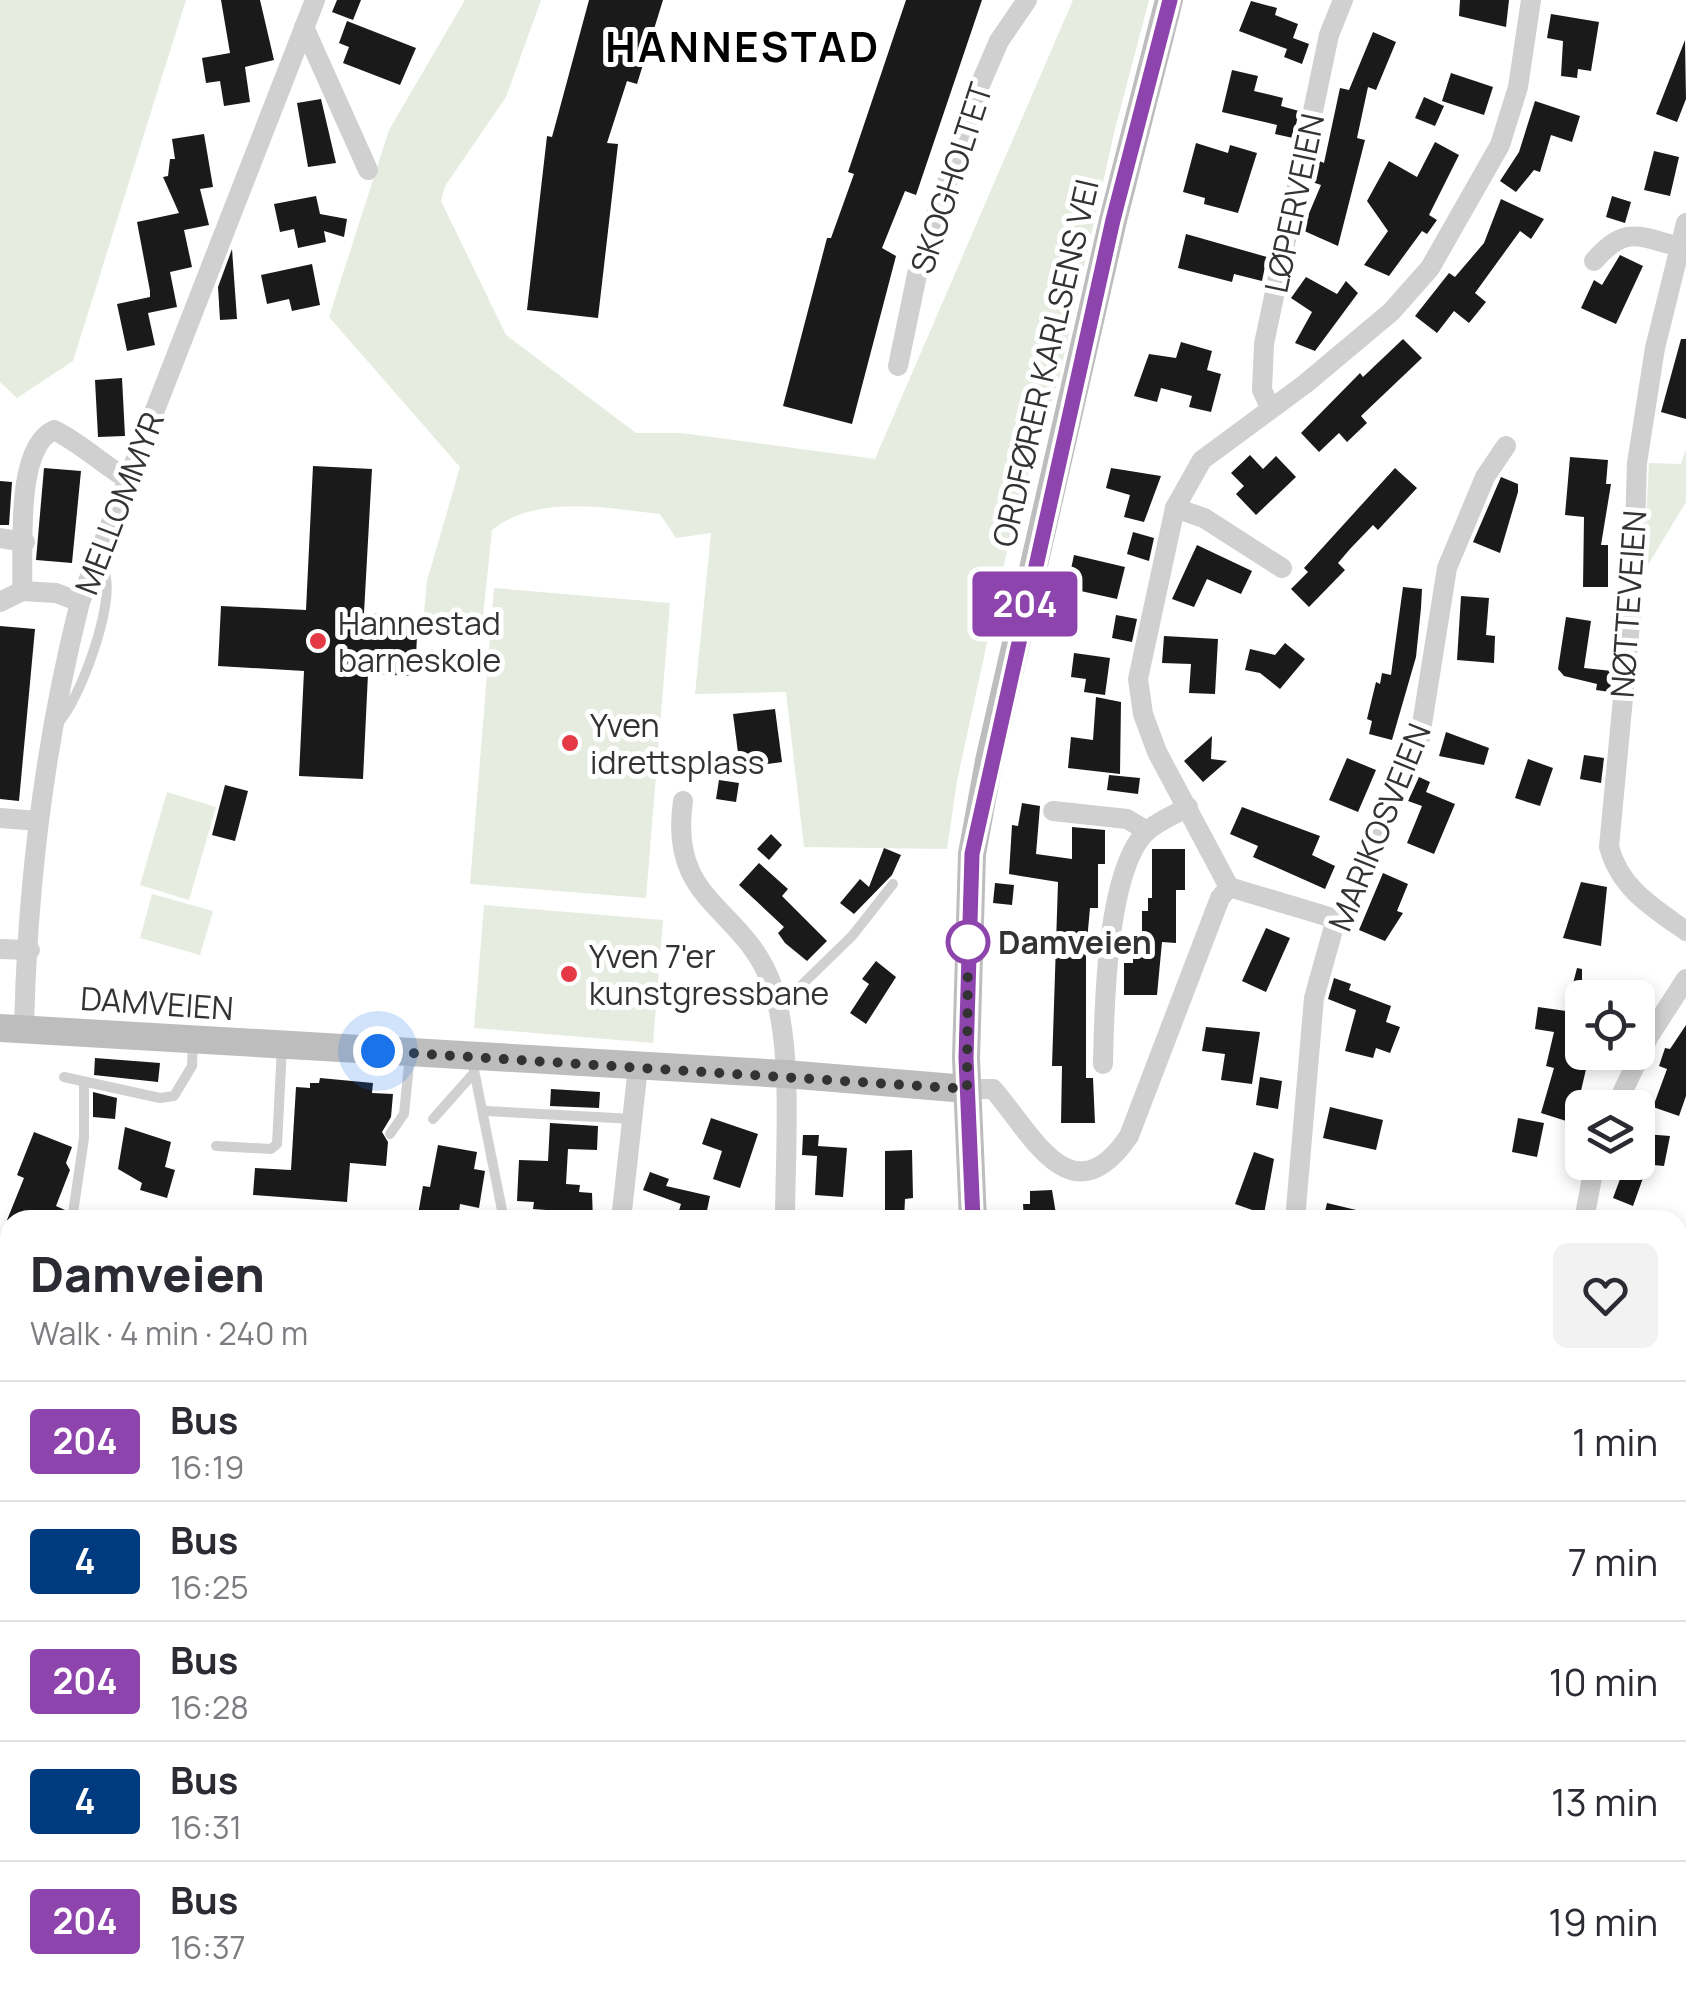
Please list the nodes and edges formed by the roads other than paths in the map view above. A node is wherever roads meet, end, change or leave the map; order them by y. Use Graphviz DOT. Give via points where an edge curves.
graph roads {
  1 [pos="315,0"];
  2 [pos="1028,0"];
  3 [pos="1170,0"];
  4 [pos="1344,0"];
  5 [pos="1531,0"];
  6 [pos="304,27"];
  7 [pos="368,170"];
  8 [pos="1686,223"];
  9 [pos="1680,246"];
  10 [pos="1594,261"];
  11 [pos="898,366"];
  12 [pos="1270,408"];
  13 [pos="1506,446"];
  14 [pos="129,480"];
  15 [pos="1175,508"];
  16 [pos="0,538"];
  17 [pos="25,542"];
  18 [pos="1282,568"];
  19 [pos="93,570"];
  20 [pos="22,591"];
  21 [pos="0,602"];
  22 [pos="80,602"];
  23 [pos="52,728"];
  24 [pos="682,801"];
  25 [pos="1188,807"];
  26 [pos="1053,811"];
  27 [pos="0,818"];
  28 [pos="40,821"];
  29 [pos="1146,831"];
  30 [pos="892,884"];
  31 [pos="1229,887"];
  32 [pos="1336,920"];
  33 [pos="1686,931"];
  34 [pos="0,949"];
  35 [pos="30,950"];
  36 [pos="1686,979"];
  37 [pos="778,1009"];
  38 [pos="12,1029"];
  39 [pos="192,1040"];
  40 [pos="282,1046"];
  41 [pos="410,1053"];
  42 [pos="1104,1064"];
  43 [pos="472,1066"];
  44 [pos="638,1066"];
  45 [pos="785,1074"];
  46 [pos="64,1077"];
  47 [pos="84,1082"];
  48 [pos="967,1089"];
  49 [pos="1623,1090"];
  50 [pos="486,1111"];
  51 [pos="634,1118"];
  52 [pos="433,1119"];
  53 [pos="390,1134"];
  54 [pos="216,1146"];
  55 [pos="1592,1180"];
  56 [pos="73,1210"];
  57 [pos="502,1210"];
  58 [pos="622,1210"];
  59 [pos="786,1210"];
  60 [pos="972,1210"];
  61 [pos="1296,1210"];
  62 [pos="1586,1210"];
  1 -- 6 [label="street, MELLOMMYR"];
  2 -- 11 [label="street, SKOGHOLTET" via="999,41 977,92 918,270"];
  3 -- 48 [label="street, ORDFØRER KARLSENS VEI" via="985,780 972,854"];
  4 -- 12 [label="street, LØPERVEIEN" via="1329,35 1264,344 1262,390"];
  5 -- 12 [label="street" via="1518,88 1500,144 1455,232 1391,312"];
  6 -- 7 [label="street"];
  6 -- 14 [label="street, MELLOMMYR"];
  8 -- 9 [label="street, NØTTEVEIEN"];
  9 -- 10 [label="street" via="1630,234 1613,240"];
  9 -- 33 [label="street, NØTTEVEIEN" via="1637,463 1609,847 1616,872 1633,891"];
  12 -- 15 [label="street" via="1202,460"];
  13 -- 32 [label="street, MARIKOSVEIEN" via="1485,477 1447,568 1419,743"];
  14 -- 17 [label="street" via="86,446 54,430 46,433 26,474"];
  14 -- 19 [label="street, MELLOMMYR"];
  15 -- 18 [label="street" via="1204,518"];
  15 -- 25 [label="street" via="1138,679 1157,752"];
  16 -- 17 [label="street"];
  17 -- 20 [label="street"];
  19 -- 22 [label="street, MELLOMMYR"];
  19 -- 23 [label="lane" via="104,575 106,594 81,690"];
  20 -- 21 [label="street"];
  20 -- 22 [label="street"];
  22 -- 23 [label="street, MELLOMMYR"];
  23 -- 28 [label="street, MELLOMMYR"];
  24 -- 37 [label="street" via="679,838 686,870 751,948 772,983"];
  25 -- 29 [label="street"];
  25 -- 31 [label="street"];
  26 -- 29 [label="street" via="1127,819"];
  27 -- 28 [label="street"];
  28 -- 35 [label="street, MELLOMMYR"];
  29 -- 42 [label="street" via="1117,902 1104,978"];
  30 -- 37 [label="lane" via="852,936"];
  31 -- 32 [label="street"];
  31 -- 48 [label="street" via="1129,1136 1114,1158 1094,1170 1066,1168 1046,1157 992,1089"];
  32 -- 61 [label="street, MARIKOSVEIEN" via="1314,998"];
  34 -- 35 [label="street"];
  35 -- 38 [label="street, MELLOMMYR"];
  36 -- 49 [label="street"];
  37 -- 45 [label="street"];
  38 -- 39 [label="street, DAMVEIEN"];
  39 -- 40 [label="street, DAMVEIEN"];
  39 -- 47 [label="lane" via="192,1066 174,1096"];
  40 -- 41 [label="street, DAMVEIEN"];
  40 -- 54 [label="lane" via="277,1144"];
  41 -- 43 [label="street, DAMVEIEN"];
  41 -- 53 [label="lane" via="404,1114"];
  43 -- 44 [label="street, DAMVEIEN"];
  43 -- 50 [label="lane"];
  43 -- 52 [label="lane"];
  44 -- 45 [label="street, DAMVEIEN"];
  44 -- 51 [label="street"];
  45 -- 48 [label="street, DAMVEIEN"];
  45 -- 59 [label="street"];
  46 -- 47 [label="lane"];
  47 -- 56 [label="lane"];
  48 -- 60 [label="street, ORDFØRER KARLSENS VEI"];
  50 -- 51 [label="lane"];
  50 -- 57 [label="lane"];
  51 -- 58 [label="street"];
  55 -- 62 [label="street"];
}
